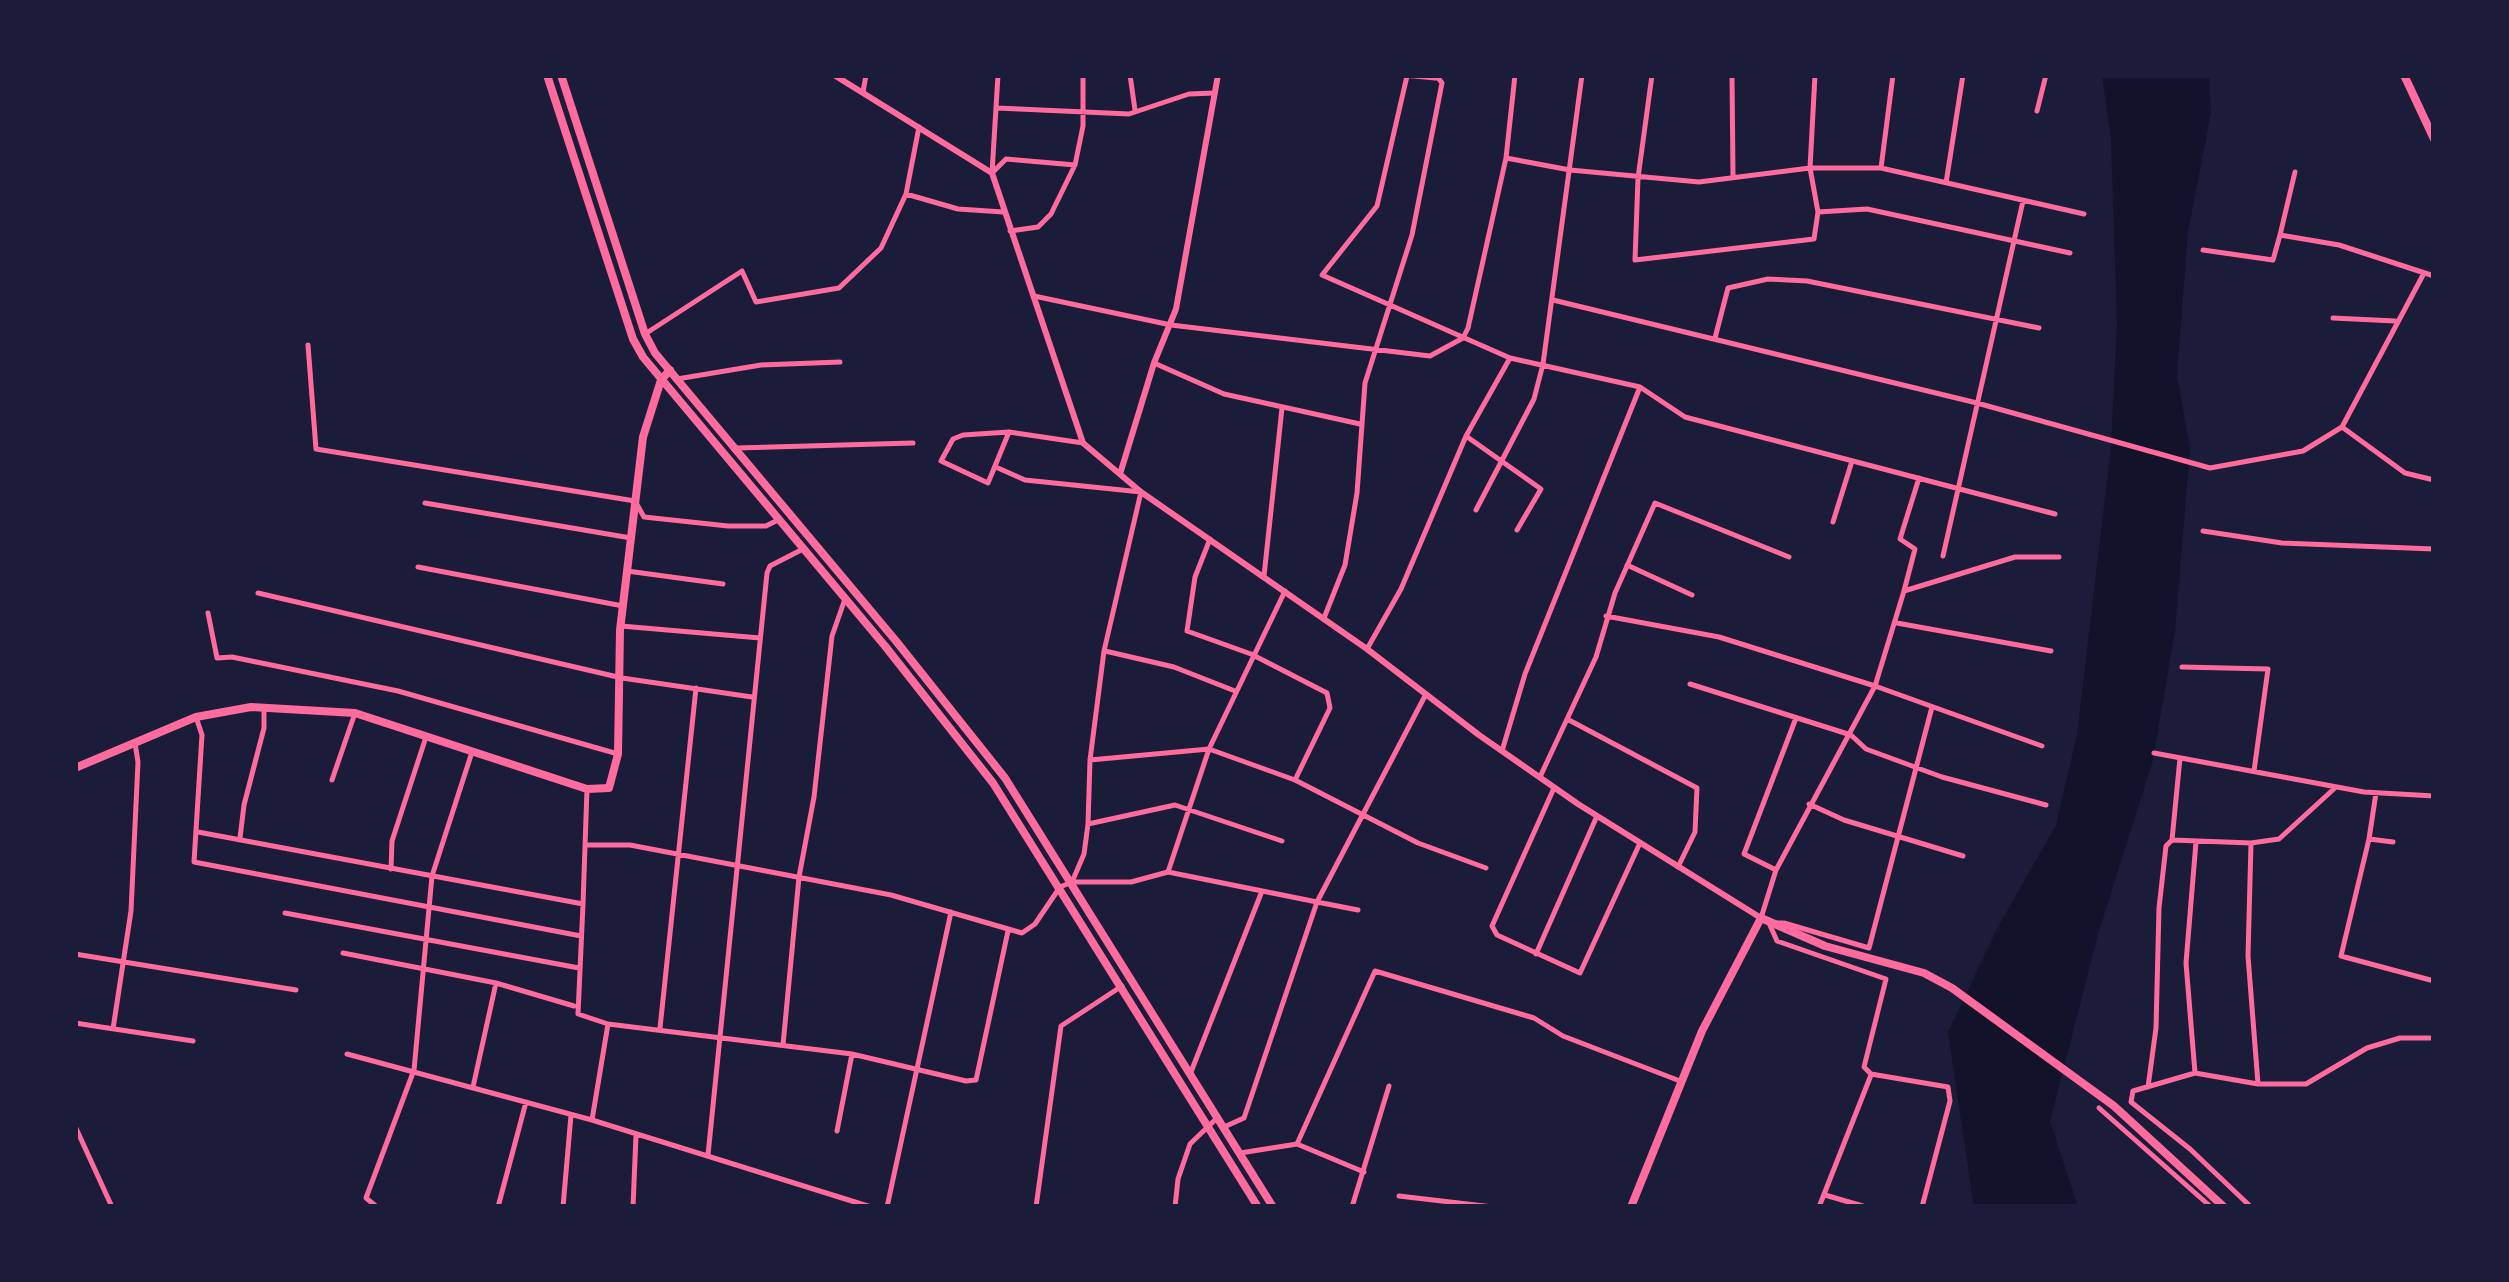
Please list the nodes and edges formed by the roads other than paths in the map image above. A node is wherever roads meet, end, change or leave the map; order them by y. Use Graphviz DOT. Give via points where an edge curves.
graph roads {
  1 [pos="547,75"];
  2 [pos="561,75"];
  3 [pos="834,75"];
  4 [pos="866,75"];
  5 [pos="998,75"];
  6 [pos="1083,75"];
  7 [pos="1130,75"];
  8 [pos="1218,75"];
  9 [pos="1515,75"];
  10 [pos="1582,75"];
  11 [pos="1652,75"];
  12 [pos="1732,75"];
  13 [pos="1815,75"];
  14 [pos="1893,75"];
  15 [pos="1963,75"];
  16 [pos="2046,75"];
  17 [pos="2404,75"];
  18 [pos="1406,76"];
  19 [pos="1436,76"];
  20 [pos="863,93"];
  21 [pos="1215,93"];
  22 [pos="997,108"];
  23 [pos="1135,110"];
  24 [pos="2037,111"];
  25 [pos="2420,112"];
  26 [pos="2434,114"];
  27 [pos="1082,115"];
  28 [pos="919,127"];
  29 [pos="2434,139"];
  30 [pos="1506,158"];
  31 [pos="1075,165"];
  32 [pos="1810,168"];
  33 [pos="1881,168"];
  34 [pos="1570,170"];
  35 [pos="2295,172"];
  36 [pos="992,174"];
  37 [pos="1733,176"];
  38 [pos="1638,178"];
  39 [pos="1946,183"];
  40 [pos="906,194"];
  41 [pos="2023,202"];
  42 [pos="1003,212"];
  43 [pos="1818,212"];
  44 [pos="2084,214"];
  45 [pos="1008,231"];
  46 [pos="2280,235"];
  47 [pos="2014,241"];
  48 [pos="2202,250"];
  49 [pos="2070,253"];
  50 [pos="2423,275"];
  51 [pos="2434,276"];
  52 [pos="1034,296"];
  53 [pos="1553,300"];
  54 [pos="1392,307"];
  55 [pos="2333,318"];
  56 [pos="1997,320"];
  57 [pos="2395,321"];
  58 [pos="1171,325"];
  59 [pos="2040,328"];
  60 [pos="645,334"];
  61 [pos="1463,338"];
  62 [pos="1715,338"];
  63 [pos="308,346"];
  64 [pos="1376,346"];
  65 [pos="1510,358"];
  66 [pos="840,362"];
  67 [pos="1154,363"];
  68 [pos="1543,364"];
  69 [pos="670,370"];
  70 [pos="677,378"];
  71 [pos="662,380"];
  72 [pos="1640,387"];
  73 [pos="1977,404"];
  74 [pos="1282,408"];
  75 [pos="1361,424"];
  76 [pos="2342,427"];
  77 [pos="1010,432"];
  78 [pos="1466,436"];
  79 [pos="913,443"];
  80 [pos="1084,444"];
  81 [pos="734,448"];
  82 [pos="1502,461"];
  83 [pos="1852,461"];
  84 [pos="998,468"];
  85 [pos="1120,474"];
  86 [pos="1920,478"];
  87 [pos="2434,480"];
  88 [pos="1957,486"];
  89 [pos="1140,492"];
  90 [pos="635,501"];
  91 [pos="425,503"];
  92 [pos="1476,510"];
  93 [pos="2055,514"];
  94 [pos="778,520"];
  95 [pos="1832,522"];
  96 [pos="1517,530"];
  97 [pos="2203,531"];
  98 [pos="631,538"];
  99 [pos="1210,539"];
  100 [pos="804,549"];
  101 [pos="2434,549"];
  102 [pos="1943,556"];
  103 [pos="1788,557"];
  104 [pos="2058,557"];
  105 [pos="1626,565"];
  106 [pos="418,567"];
  107 [pos="627,571"];
  108 [pos="1264,576"];
  109 [pos="723,584"];
  110 [pos="1285,591"];
  111 [pos="1904,591"];
  112 [pos="258,594"];
  113 [pos="1692,595"];
  114 [pos="845,600"];
  115 [pos="623,606"];
  116 [pos="208,612"];
  117 [pos="1606,616"];
  118 [pos="1324,618"];
  119 [pos="1896,622"];
  120 [pos="621,626"];
  121 [pos="760,638"];
  122 [pos="1367,649"];
  123 [pos="1104,651"];
  124 [pos="2051,652"];
  125 [pos="1251,654"];
  126 [pos="2182,667"];
  127 [pos="619,677"];
  128 [pos="1690,684"];
  129 [pos="1875,686"];
  130 [pos="696,688"];
  131 [pos="1235,691"];
  132 [pos="1426,694"];
  133 [pos="752,697"];
  134 [pos="1932,707"];
  135 [pos="264,708"];
  136 [pos="355,714"];
  137 [pos="196,717"];
  138 [pos="1796,718"];
  139 [pos="1568,719"];
  140 [pos="1851,735"];
  141 [pos="427,737"];
  142 [pos="135,743"];
  143 [pos="2042,746"];
  144 [pos="1209,749"];
  145 [pos="1502,751"];
  146 [pos="472,752"];
  147 [pos="2154,753"];
  148 [pos="618,754"];
  149 [pos="2180,758"];
  150 [pos="1090,760"];
  151 [pos="75,768"];
  152 [pos="1917,768"];
  153 [pos="2254,771"];
  154 [pos="1540,778"];
  155 [pos="332,780"];
  156 [pos="1295,780"];
  157 [pos="2336,786"];
  158 [pos="1554,788"];
  159 [pos="587,789"];
  160 [pos="2376,792"];
  161 [pos="2434,796"];
  162 [pos="1809,804"];
  163 [pos="2046,805"];
  164 [pos="1187,808"];
  165 [pos="1360,816"];
  166 [pos="1596,816"];
  167 [pos="1088,824"];
  168 [pos="198,832"];
  169 [pos="1898,837"];
  170 [pos="240,838"];
  171 [pos="2369,839"];
  172 [pos="2172,840"];
  173 [pos="2196,840"];
  174 [pos="1282,841"];
  175 [pos="2393,842"];
  176 [pos="1640,843"];
  177 [pos="2252,843"];
  178 [pos="585,845"];
  179 [pos="677,854"];
  180 [pos="1963,856"];
  181 [pos="736,865"];
  182 [pos="1678,867"];
  183 [pos="1486,868"];
  184 [pos="391,869"];
  185 [pos="1776,870"];
  186 [pos="1168,872"];
  187 [pos="432,876"];
  188 [pos="799,877"];
  189 [pos="1072,882"];
  190 [pos="1060,887"];
  191 [pos="1262,892"];
  192 [pos="1317,902"];
  193 [pos="582,904"];
  194 [pos="428,908"];
  195 [pos="1358,910"];
  196 [pos="950,912"];
  197 [pos="285,913"];
  198 [pos="1765,920"];
  199 [pos="1008,931"];
  200 [pos="581,936"];
  201 [pos="427,940"];
  202 [pos="343,953"];
  203 [pos="75,954"];
  204 [pos="1536,954"];
  205 [pos="124,960"];
  206 [pos="579,968"];
  207 [pos="425,970"];
  208 [pos="2434,981"];
  209 [pos="496,984"];
  210 [pos="1122,986"];
  211 [pos="296,990"];
  212 [pos="576,1006"];
  213 [pos="75,1023"];
  214 [pos="608,1024"];
  215 [pos="113,1029"];
  216 [pos="660,1029"];
  217 [pos="2434,1038"];
  218 [pos="719,1039"];
  219 [pos="193,1041"];
  220 [pos="783,1045"];
  221 [pos="347,1054"];
  222 [pos="852,1054"];
  223 [pos="917,1068"];
  224 [pos="414,1070"];
  225 [pos="1191,1072"];
  226 [pos="2195,1073"];
  227 [pos="1871,1074"];
  228 [pos="1680,1081"];
  229 [pos="2258,1084"];
  230 [pos="1388,1086"];
  231 [pos="473,1087"];
  232 [pos="2148,1087"];
  233 [pos="526,1102"];
  234 [pos="2099,1108"];
  235 [pos="571,1115"];
  236 [pos="1218,1117"];
  237 [pos="592,1120"];
  238 [pos="75,1126"];
  239 [pos="1208,1126"];
  240 [pos="1224,1127"];
  241 [pos="836,1132"];
  242 [pos="636,1134"];
  243 [pos="1296,1144"];
  244 [pos="1240,1153"];
  245 [pos="708,1155"];
  246 [pos="1364,1172"];
  247 [pos="1825,1195"];
  248 [pos="1399,1196"];
  249 [pos="112,1207"];
  250 [pos="377,1207"];
  251 [pos="498,1207"];
  252 [pos="563,1207"];
  253 [pos="633,1207"];
  254 [pos="871,1207"];
  255 [pos="887,1207"];
  256 [pos="1036,1207"];
  257 [pos="1175,1207"];
  258 [pos="1258,1207"];
  259 [pos="1273,1207"];
  260 [pos="1352,1207"];
  261 [pos="1493,1207"];
  262 [pos="1630,1207"];
  263 [pos="1820,1207"];
  264 [pos="1866,1207"];
  265 [pos="1922,1207"];
  266 [pos="2211,1207"];
  267 [pos="2224,1207"];
  268 [pos="2251,1207"];
  1 -- 71 [label="main road" via="633,338"];
  2 -- 60 [label="main road"];
  3 -- 20 [label="street"];
  4 -- 20 [label="street"];
  5 -- 22 [label="street"];
  6 -- 27 [label="street"];
  7 -- 23 [label="street"];
  8 -- 21 [label="street"];
  9 -- 30 [label="street"];
  10 -- 34 [label="street"];
  11 -- 38 [label="street"];
  12 -- 37 [label="street"];
  13 -- 32 [label="street"];
  14 -- 33 [label="street"];
  15 -- 39 [label="street"];
  16 -- 24 [label="street"];
  17 -- 25 [label="main road"];
  18 -- 19 [label="street"];
  18 -- 54 [label="street" via="1376,206 1322,275"];
  19 -- 54 [label="street" via="1442,83"];
  20 -- 28 [label="street"];
  21 -- 23 [label="street"];
  21 -- 58 [label="street"];
  22 -- 27 [label="street"];
  22 -- 36 [label="street"];
  23 -- 27 [label="street"];
  25 -- 26 [label="street"];
  25 -- 29 [label="main road"];
  27 -- 31 [label="street"];
  28 -- 36 [label="street"];
  28 -- 40 [label="street"];
  30 -- 34 [label="street"];
  30 -- 61 [label="street"];
  31 -- 36 [label="street" via="1006,159"];
  31 -- 45 [label="street" via="1038,227"];
  32 -- 33 [label="street"];
  32 -- 37 [label="street"];
  32 -- 43 [label="street"];
  33 -- 39 [label="street"];
  34 -- 38 [label="street"];
  34 -- 53 [label="street"];
  35 -- 46 [label="street"];
  36 -- 42 [label="street"];
  37 -- 38 [label="street" via="1699,182"];
  38 -- 43 [label="street" via="1634,260 1814,239"];
  39 -- 41 [label="street"];
  40 -- 42 [label="street" via="958,210"];
  40 -- 60 [label="street" via="881,248 839,288 756,302 742,270"];
  41 -- 44 [label="street"];
  41 -- 47 [label="street"];
  42 -- 45 [label="street"];
  43 -- 47 [label="street" via="1867,209"];
  45 -- 52 [label="street"];
  46 -- 48 [label="street" via="2274,260"];
  46 -- 50 [label="street" via="2339,244"];
  47 -- 49 [label="street"];
  47 -- 56 [label="street"];
  50 -- 51 [label="street"];
  50 -- 57 [label="street"];
  52 -- 58 [label="street"];
  52 -- 80 [label="street"];
  53 -- 62 [label="street"];
  53 -- 68 [label="street"];
  54 -- 61 [label="street"];
  54 -- 64 [label="street"];
  55 -- 57 [label="street"];
  56 -- 59 [label="street"];
  56 -- 62 [label="street" via="1768,279 1728,288"];
  56 -- 73 [label="street"];
  57 -- 76 [label="street"];
  58 -- 64 [label="street"];
  58 -- 67 [label="street"];
  60 -- 69 [label="main road"];
  61 -- 64 [label="street" via="1430,356"];
  61 -- 65 [label="street"];
  62 -- 73 [label="street"];
  63 -- 90 [label="street" via="316,449"];
  64 -- 75 [label="street"];
  65 -- 68 [label="street"];
  65 -- 78 [label="street"];
  66 -- 70 [label="street" via="761,364"];
  67 -- 74 [label="street" via="1224,394"];
  67 -- 85 [label="street"];
  68 -- 72 [label="street"];
  68 -- 82 [label="street" via="1534,399"];
  69 -- 70 [label="main road"];
  69 -- 71 [label="main road"];
  70 -- 81 [label="main road"];
  71 -- 90 [label="main road" via="643,437"];
  71 -- 94 [label="main road"];
  72 -- 83 [label="street" via="1685,417"];
  72 -- 145 [label="street" via="1525,674"];
  73 -- 76 [label="street" via="2210,468 2303,451"];
  73 -- 88 [label="street"];
  74 -- 75 [label="street"];
  74 -- 108 [label="street"];
  75 -- 118 [label="street" via="1345,565"];
  76 -- 87 [label="street" via="2405,474"];
  77 -- 80 [label="street"];
  77 -- 84 [label="street"];
  77 -- 84 [label="street" via="963,435 941,460 988,483"];
  78 -- 82 [label="street"];
  78 -- 122 [label="street" via="1401,589"];
  79 -- 81 [label="street"];
  80 -- 85 [label="street"];
  81 -- 189 [label="main road" via="986,754"];
  82 -- 92 [label="street"];
  82 -- 96 [label="street" via="1541,489"];
  83 -- 86 [label="street"];
  83 -- 95 [label="street"];
  84 -- 89 [label="street" via="1025,480"];
  85 -- 89 [label="street"];
  86 -- 88 [label="street"];
  86 -- 111 [label="street" via="1900,539 1915,549"];
  88 -- 93 [label="street"];
  88 -- 102 [label="street"];
  89 -- 99 [label="street"];
  89 -- 123 [label="street"];
  90 -- 94 [label="street" via="644,517 728,526"];
  90 -- 98 [label="main road"];
  91 -- 98 [label="street"];
  94 -- 100 [label="main road"];
  97 -- 101 [label="street" via="2282,543"];
  98 -- 107 [label="main road"];
  99 -- 108 [label="street"];
  99 -- 125 [label="street" via="1195,577 1187,631"];
  100 -- 114 [label="main road"];
  100 -- 121 [label="street" via="770,566"];
  103 -- 105 [label="street" via="1655,503"];
  104 -- 111 [label="street" via="2015,556"];
  105 -- 113 [label="street"];
  105 -- 117 [label="street"];
  106 -- 115 [label="street"];
  107 -- 109 [label="street"];
  107 -- 115 [label="main road"];
  108 -- 110 [label="street"];
  110 -- 118 [label="street"];
  110 -- 125 [label="street"];
  111 -- 119 [label="street"];
  112 -- 127 [label="street"];
  114 -- 188 [label="street" via="832,636"];
  114 -- 190 [label="main road" via="993,783"];
  115 -- 120 [label="main road"];
  116 -- 148 [label="street" via="217,658 398,691"];
  117 -- 129 [label="street" via="1719,637"];
  117 -- 139 [label="street"];
  118 -- 122 [label="street"];
  119 -- 124 [label="street"];
  119 -- 129 [label="street"];
  120 -- 121 [label="street"];
  120 -- 127 [label="main road"];
  121 -- 133 [label="street"];
  122 -- 132 [label="street"];
  123 -- 131 [label="street" via="1174,666"];
  123 -- 150 [label="street"];
  125 -- 131 [label="street"];
  125 -- 156 [label="street" via="1327,693 1330,708"];
  126 -- 153 [label="street" via="2268,669"];
  127 -- 130 [label="street"];
  127 -- 148 [label="main road"];
  128 -- 138 [label="street"];
  129 -- 134 [label="street"];
  129 -- 140 [label="street"];
  130 -- 133 [label="street"];
  130 -- 179 [label="street"];
  131 -- 144 [label="street"];
  132 -- 145 [label="street"];
  132 -- 165 [label="street"];
  133 -- 181 [label="street"];
  134 -- 143 [label="street"];
  134 -- 152 [label="street"];
  135 -- 136 [label="main road"];
  135 -- 137 [label="main road"];
  135 -- 170 [label="street"];
  136 -- 141 [label="main road"];
  136 -- 155 [label="street"];
  137 -- 142 [label="main road"];
  137 -- 168 [label="street" via="202,736"];
  138 -- 140 [label="street"];
  138 -- 185 [label="street" via="1744,854"];
  139 -- 154 [label="street"];
  139 -- 182 [label="street" via="1697,788 1695,832"];
  140 -- 152 [label="street" via="1866,749"];
  140 -- 162 [label="street"];
  141 -- 146 [label="main road"];
  141 -- 184 [label="street" via="392,841"];
  142 -- 151 [label="main road"];
  142 -- 205 [label="street"];
  144 -- 150 [label="street"];
  144 -- 156 [label="street"];
  144 -- 164 [label="street"];
  145 -- 154 [label="street"];
  146 -- 159 [label="main road"];
  146 -- 187 [label="street"];
  147 -- 149 [label="street"];
  148 -- 159 [label="main road" via="609,788"];
  149 -- 153 [label="street"];
  149 -- 172 [label="street"];
  150 -- 167 [label="street"];
  152 -- 163 [label="street"];
  152 -- 169 [label="street"];
  153 -- 157 [label="street"];
  154 -- 158 [label="street"];
  156 -- 165 [label="street"];
  157 -- 160 [label="street"];
  157 -- 177 [label="street" via="2279,839"];
  158 -- 166 [label="street"];
  158 -- 204 [label="street" via="1492,926"];
  159 -- 178 [label="street"];
  160 -- 161 [label="street"];
  160 -- 171 [label="street"];
  162 -- 169 [label="street"];
  162 -- 185 [label="street"];
  164 -- 167 [label="street"];
  164 -- 174 [label="street"];
  164 -- 186 [label="street"];
  165 -- 183 [label="street"];
  165 -- 192 [label="street"];
  166 -- 176 [label="street"];
  166 -- 204 [label="street"];
  167 -- 189 [label="street"];
  168 -- 170 [label="street"];
  168 -- 194 [label="street" via="194,862"];
  169 -- 180 [label="street"];
  169 -- 198 [label="street" via="1869,948"];
  170 -- 184 [label="street"];
  171 -- 175 [label="street"];
  171 -- 208 [label="street" via="2341,956"];
  172 -- 173 [label="street"];
  172 -- 232 [label="street" via="2166,846"];
  173 -- 177 [label="street"];
  173 -- 226 [label="street" via="2186,963"];
  176 -- 182 [label="street"];
  176 -- 204 [label="street" via="1582,972"];
  177 -- 229 [label="street" via="2248,956"];
  178 -- 179 [label="street"];
  178 -- 193 [label="street"];
  179 -- 181 [label="street"];
  179 -- 216 [label="street"];
  181 -- 188 [label="street"];
  181 -- 218 [label="street"];
  182 -- 198 [label="street"];
  184 -- 187 [label="street"];
  185 -- 198 [label="street"];
  186 -- 189 [label="street" via="1131,882"];
  186 -- 191 [label="street"];
  187 -- 193 [label="street"];
  187 -- 194 [label="street"];
  188 -- 196 [label="street"];
  188 -- 220 [label="street"];
  189 -- 190 [label="street"];
  189 -- 225 [label="main road"];
  190 -- 199 [label="street" via="1035,924 1022,933"];
  190 -- 210 [label="main road"];
  191 -- 192 [label="street"];
  191 -- 225 [label="street"];
  192 -- 195 [label="street"];
  192 -- 240 [label="street" via="1244,1118"];
  193 -- 200 [label="street"];
  194 -- 200 [label="street"];
  194 -- 201 [label="street"];
  196 -- 199 [label="street"];
  196 -- 223 [label="street"];
  197 -- 201 [label="street"];
  198 -- 227 [label="street" via="1776,942 1886,979 1864,1058"];
  198 -- 228 [label="main road"];
  198 -- 267 [label="main road" via="1824,946 1924,972 1952,988 2114,1106"];
  199 -- 223 [label="street" via="976,1080"];
  200 -- 206 [label="street"];
  201 -- 206 [label="street"];
  201 -- 207 [label="street"];
  202 -- 207 [label="street"];
  203 -- 205 [label="street"];
  205 -- 211 [label="street"];
  205 -- 215 [label="street"];
  206 -- 212 [label="street"];
  207 -- 209 [label="street"];
  207 -- 224 [label="street"];
  209 -- 212 [label="street"];
  209 -- 231 [label="street"];
  210 -- 239 [label="main road"];
  210 -- 256 [label="street" via="1061,1026"];
  212 -- 214 [label="street" via="578,1014"];
  213 -- 215 [label="street"];
  214 -- 216 [label="street"];
  214 -- 237 [label="street"];
  215 -- 219 [label="street"];
  216 -- 218 [label="street"];
  217 -- 229 [label="street" via="2400,1038 2367,1048 2306,1084"];
  218 -- 220 [label="street"];
  218 -- 245 [label="street"];
  220 -- 222 [label="street"];
  221 -- 224 [label="street"];
  222 -- 223 [label="street"];
  222 -- 241 [label="street"];
  223 -- 255 [label="street"];
  224 -- 231 [label="street"];
  224 -- 250 [label="street" via="366,1198"];
  225 -- 236 [label="main road"];
  226 -- 229 [label="street"];
  226 -- 232 [label="street"];
  227 -- 247 [label="street"];
  227 -- 265 [label="street" via="1950,1090"];
  228 -- 243 [label="street" via="1563,1036 1534,1018 1375,971"];
  228 -- 262 [label="main road"];
  230 -- 246 [label="street"];
  231 -- 233 [label="street"];
  232 -- 268 [label="street" via="2133,1092 2130,1102"];
  233 -- 235 [label="street"];
  233 -- 251 [label="street"];
  234 -- 266 [label="street"];
  235 -- 237 [label="street"];
  235 -- 252 [label="street"];
  236 -- 239 [label="street"];
  236 -- 240 [label="main road"];
  237 -- 242 [label="street"];
  238 -- 249 [label="street"];
  239 -- 257 [label="street" via="1182,1162"];
  239 -- 258 [label="main road"];
  240 -- 244 [label="main road"];
  242 -- 245 [label="street"];
  242 -- 253 [label="street"];
  243 -- 244 [label="street"];
  243 -- 246 [label="street"];
  244 -- 259 [label="main road"];
  245 -- 254 [label="street"];
  246 -- 260 [label="street"];
  247 -- 263 [label="street"];
  247 -- 264 [label="street"];
  248 -- 261 [label="street"];
}
